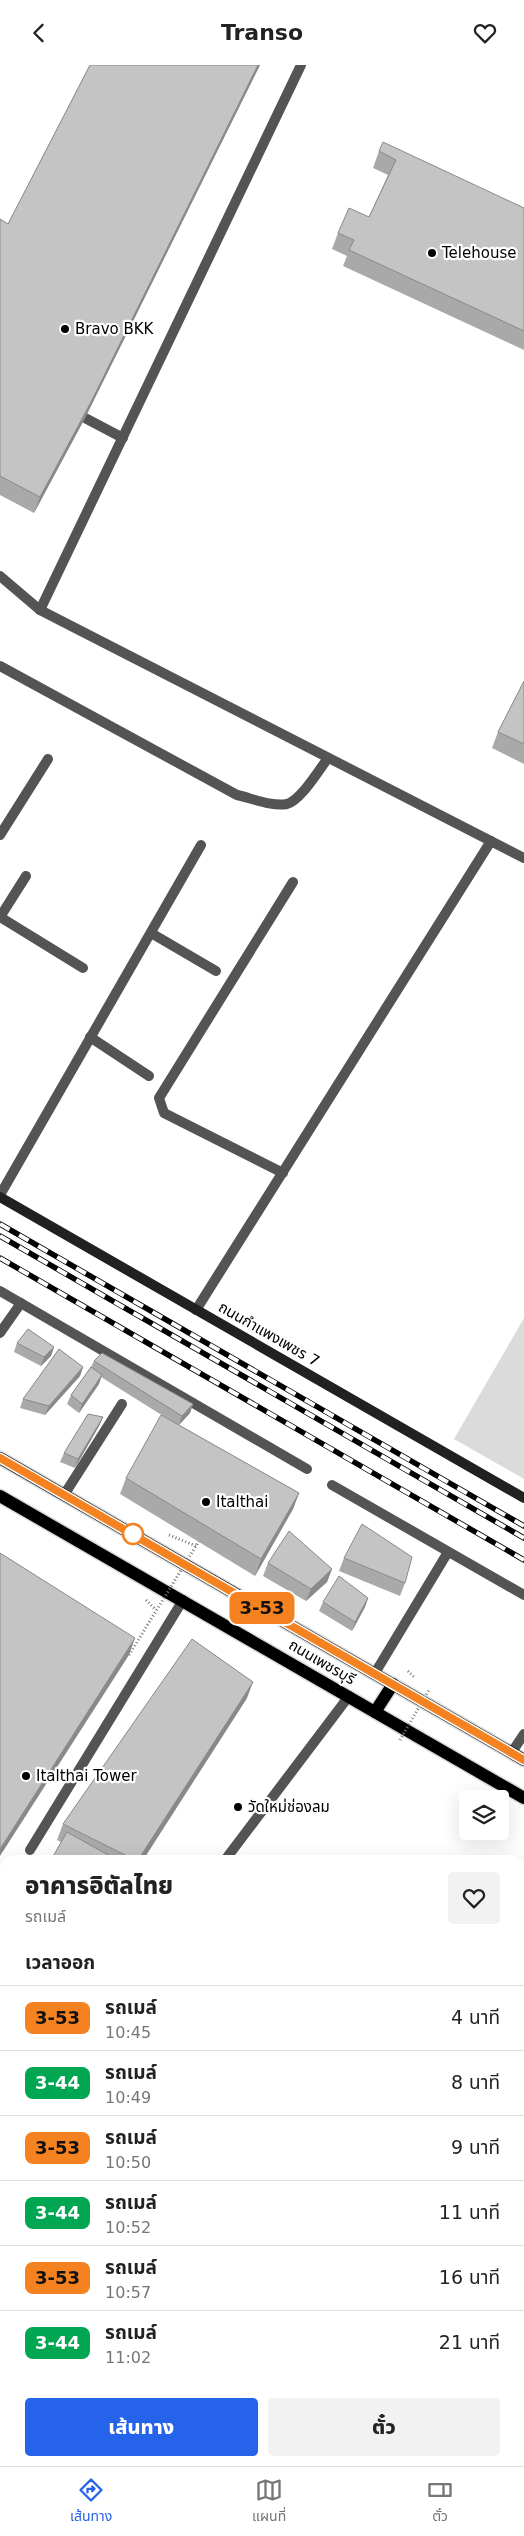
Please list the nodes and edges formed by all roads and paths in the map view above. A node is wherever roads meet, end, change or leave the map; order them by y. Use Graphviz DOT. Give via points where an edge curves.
graph roads {
  1 [pos="300,65"];
  2 [pos="85,418"];
  3 [pos="123,438"];
  4 [pos="0,576"];
  5 [pos="40,610"];
  6 [pos="0,666"];
  7 [pos="328,757"];
  8 [pos="48,759"];
  9 [pos="0,835"];
  10 [pos="490,841"];
  11 [pos="201,845"];
  12 [pos="524,858"];
  13 [pos="26,876"];
  14 [pos="293,882"];
  15 [pos="151,933"];
  16 [pos="83,968"];
  17 [pos="216,971"];
  18 [pos="90,1037"];
  19 [pos="149,1076"];
  20 [pos="283,1173"];
  21 [pos="0,1196"];
  22 [pos="0,1291"];
  23 [pos="21,1303"];
  24 [pos="196,1310"];
  25 [pos="0,1333"];
  26 [pos="122,1404"];
  27 [pos="0,1458"];
  28 [pos="307,1469"];
  29 [pos="332,1485"];
  30 [pos="64,1495"];
  31 [pos="0,1496"];
  32 [pos="524,1498"];
  33 [pos="169,1535"];
  34 [pos="199,1541"];
  35 [pos="196,1546"];
  36 [pos="448,1552"];
  37 [pos="141,1594"];
  38 [pos="524,1595"];
  39 [pos="183,1600"];
  40 [pos="156,1610"];
  41 [pos="129,1655"];
  42 [pos="375,1673"];
  43 [pos="394,1684"];
  44 [pos="429,1690"];
  45 [pos="349,1697"];
  46 [pos="375,1711"];
  47 [pos="524,1734"];
  48 [pos="400,1740"];
  49 [pos="512,1752"];
  50 [pos="524,1760"];
  51 [pos="524,1798"];
  52 [pos="30,1850"];
  53 [pos="229,1855"];
  1 -- 3 [label="street"];
  2 -- 3 [label="street"];
  3 -- 5 [label="street"];
  4 -- 5 [label="street"];
  5 -- 7 [label="street"];
  6 -- 7 [label="street" via="237,795 286,804 298,797"];
  7 -- 10 [label="street"];
  8 -- 9 [label="street"];
  10 -- 12 [label="street"];
  10 -- 20 [label="street"];
  11 -- 15 [label="street"];
  13 -- 16 [label="street" via="0,917"];
  14 -- 20 [label="street" via="159,1098 164,1113"];
  15 -- 17 [label="street"];
  15 -- 18 [label="street"];
  18 -- 19 [label="street"];
  18 -- 21 [label="street"];
  20 -- 24 [label="street"];
  21 -- 24 [label="street, ถนนกำแพงเพชร 7"];
  22 -- 23 [label="street"];
  23 -- 25 [label="street"];
  23 -- 28 [label="street"];
  24 -- 32 [label="street, ถนนกำแพงเพชร 7"];
  26 -- 30 [label="street"];
  27 -- 30 [label="main road, ถนนเพชรบุรี"];
  29 -- 36 [label="street"];
  30 -- 42 [label="main road, ถนนเพชรบุรี"];
  31 -- 39 [label="main road, ถนนเพชรบุรี"];
  33 -- 35 [label="path"];
  34 -- 35 [label="path, bridge"];
  35 -- 40 [label="path, bridge"];
  36 -- 38 [label="street"];
  36 -- 42 [label="street"];
  37 -- 40 [label="path"];
  39 -- 45 [label="main road, ถนนเพชรบุรี"];
  39 -- 52 [label="street"];
  40 -- 41 [label="path, bridge"];
  42 -- 43 [label="main road, ถนนเพชรบุรี"];
  43 -- 46 [label="main road"];
  43 -- 49 [label="main road, ถนนเพชรบุรี"];
  44 -- 48 [label="path, bridge"];
  45 -- 46 [label="main road, ถนนเพชรบุรี"];
  45 -- 53 [label="street"];
  46 -- 51 [label="main road, ถนนเพชรบุรี"];
  47 -- 49 [label="street"];
  49 -- 50 [label="main road, ถนนเพชรบุรี"];
}
